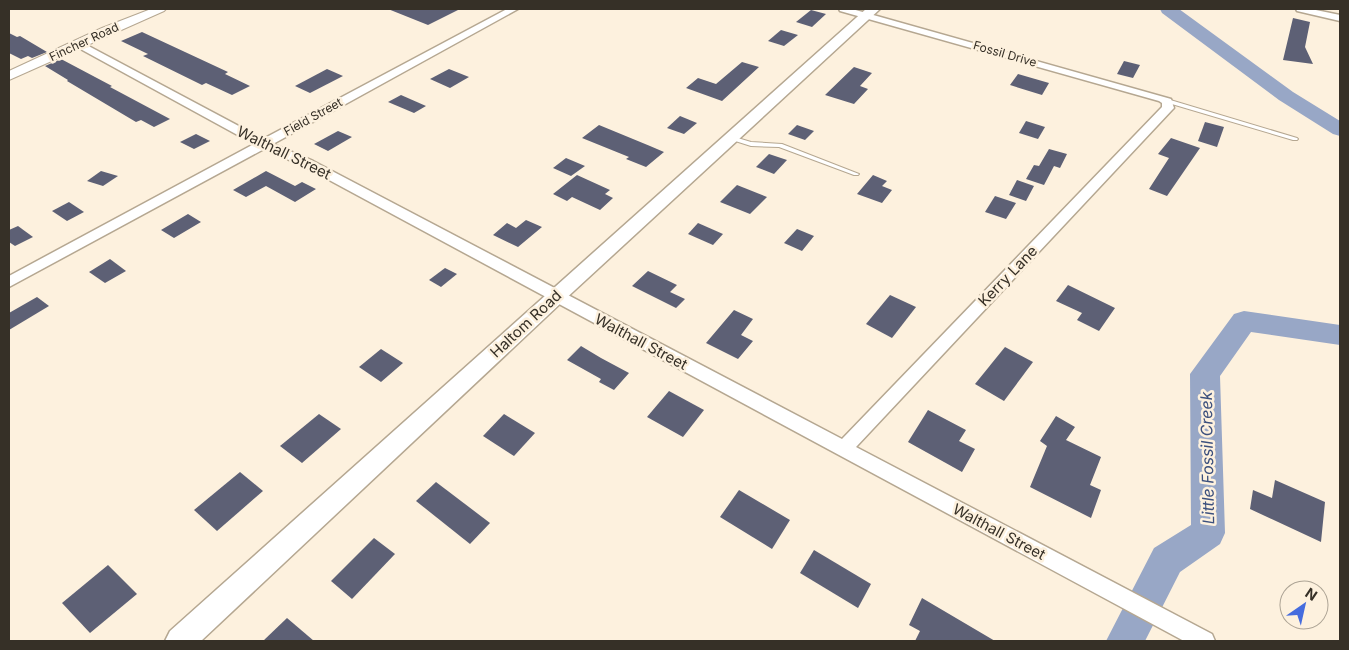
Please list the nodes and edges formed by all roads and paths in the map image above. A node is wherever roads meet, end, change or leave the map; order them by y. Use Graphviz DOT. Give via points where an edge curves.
graph roads {
  1 [pos="160,9"];
  2 [pos="512,9"];
  3 [pos="843,9"];
  4 [pos="1300,9"];
  5 [pos="870,12"];
  6 [pos="1340,18"];
  7 [pos="78,44"];
  8 [pos="9,76"];
  9 [pos="1167,101"];
  10 [pos="731,138"];
  11 [pos="1295,139"];
  12 [pos="264,144"];
  13 [pos="856,174"];
  14 [pos="9,282"];
  15 [pos="555,296"];
  16 [pos="843,449"];
  17 [pos="180,641"];
  18 [pos="1205,641"];
  1 -- 7 [label="street, Fincher Road"];
  2 -- 12 [label="street, Field Street"];
  3 -- 5 [label="street, Fossil Drive"];
  4 -- 6 [label="street"];
  5 -- 9 [label="street, Fossil Drive"];
  5 -- 10 [label="main road, Haltom Road"];
  7 -- 8 [label="street, Fincher Road"];
  7 -- 12 [label="street, Walthall Street"];
  9 -- 11 [label="lane"];
  9 -- 16 [label="street, Kerry Lane" via="1168,108"];
  10 -- 13 [label="lane" via="750,144 780,145"];
  10 -- 15 [label="main road, Haltom Road"];
  12 -- 14 [label="street, Field Street"];
  12 -- 15 [label="street, Walthall Street" via="309,164"];
  15 -- 16 [label="street, Walthall Street"];
  15 -- 17 [label="main road, Haltom Road"];
  16 -- 18 [label="street, Walthall Street"];
}
